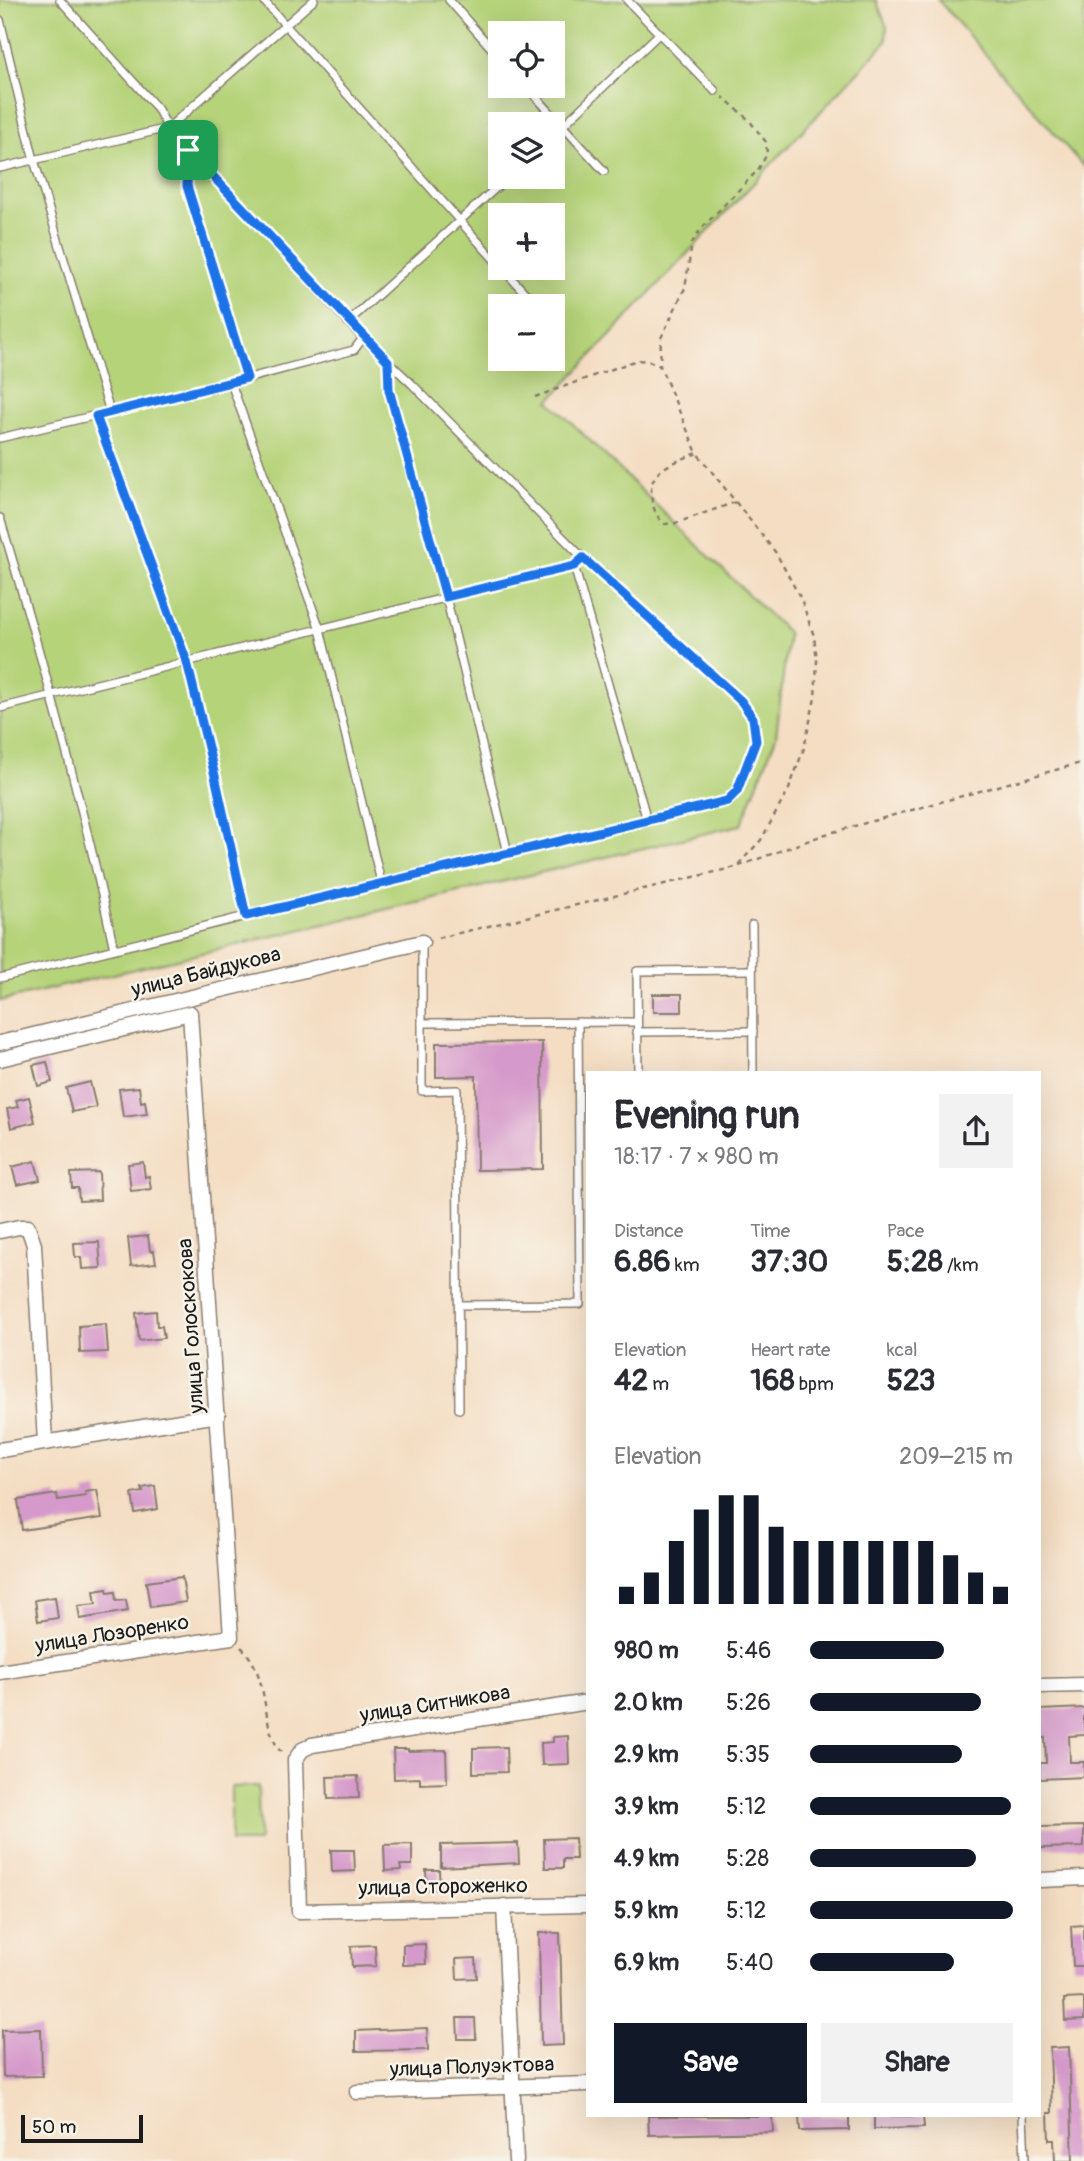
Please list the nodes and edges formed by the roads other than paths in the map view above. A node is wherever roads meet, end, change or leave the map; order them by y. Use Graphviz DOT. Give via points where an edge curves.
graph roads {
  1 [pos="60,0"];
  2 [pos="263,0"];
  3 [pos="314,0"];
  4 [pos="449,0"];
  5 [pos="627,0"];
  6 [pos="0,20"];
  7 [pos="286,25"];
  8 [pos="660,33"];
  9 [pos="488,44"];
  10 [pos="715,90"];
  11 [pos="537,98"];
  12 [pos="549,112"];
  13 [pos="565,124"];
  14 [pos="168,128"];
  15 [pos="565,130"];
  16 [pos="188,150"];
  17 [pos="34,160"];
  18 [pos="0,168"];
  19 [pos="604,171"];
  20 [pos="495,189"];
  21 [pos="460,221"];
  22 [pos="488,252"];
  23 [pos="513,280"];
  24 [pos="526,294"];
  25 [pos="348,322"];
  26 [pos="363,338"];
  27 [pos="388,361"];
  28 [pos="247,378"];
  29 [pos="231,383"];
  30 [pos="110,412"];
  31 [pos="96,416"];
  32 [pos="0,438"];
  33 [pos="0,518"];
  34 [pos="583,558"];
  35 [pos="574,566"];
  36 [pos="446,597"];
  37 [pos="320,629"];
  38 [pos="187,662"];
  39 [pos="53,695"];
  40 [pos="0,708"];
  41 [pos="647,820"];
  42 [pos="508,853"];
  43 [pos="381,882"];
  44 [pos="246,916"];
  45 [pos="752,925"];
  46 [pos="422,942"];
  47 [pos="114,949"];
  48 [pos="752,970"];
  49 [pos="0,978"];
  50 [pos="190,1013"];
  51 [pos="578,1022"];
  52 [pos="637,1022"];
  53 [pos="422,1023"];
  54 [pos="753,1031"];
  55 [pos="637,1032"];
  56 [pos="0,1043"];
  57 [pos="0,1059"];
  58 [pos="638,1071"];
  59 [pos="753,1071"];
  60 [pos="579,1165"];
  61 [pos="586,1165"];
  62 [pos="0,1231"];
  63 [pos="459,1305"];
  64 [pos="459,1409"];
  65 [pos="218,1415"];
  66 [pos="46,1442"];
  67 [pos="0,1450"];
  68 [pos="231,1637"];
  69 [pos="0,1672"];
  70 [pos="1084,1685"];
  71 [pos="1041,1686"];
  72 [pos="586,1702"];
  73 [pos="1084,1878"];
  74 [pos="1041,1880"];
  75 [pos="586,1905"];
  76 [pos="504,1906"];
  77 [pos="299,1911"];
  78 [pos="586,2084"];
  79 [pos="512,2087"];
  80 [pos="357,2092"];
  81 [pos="1023,2117"];
  82 [pos="516,2161"];
  83 [pos="1024,2161"];
  1 -- 14 [label="lane" via="158,108"];
  2 -- 7 [label="lane"];
  3 -- 7 [label="lane"];
  4 -- 9 [label="lane"];
  5 -- 8 [label="lane"];
  6 -- 17 [label="lane"];
  7 -- 14 [label="lane"];
  7 -- 21 [label="lane"];
  8 -- 10 [label="lane"];
  8 -- 13 [label="lane"];
  11 -- 12 [label="lane"];
  14 -- 16 [label="lane"];
  14 -- 17 [label="lane"];
  15 -- 19 [label="lane"];
  16 -- 25 [label="lane"];
  16 -- 28 [label="lane" via="187,186"];
  17 -- 18 [label="lane"];
  17 -- 30 [label="lane"];
  20 -- 21 [label="lane"];
  21 -- 22 [label="lane"];
  21 -- 25 [label="lane"];
  23 -- 24 [label="lane"];
  25 -- 26 [label="lane"];
  26 -- 27 [label="lane"];
  26 -- 28 [label="lane" via="354,350"];
  27 -- 34 [label="lane"];
  27 -- 36 [label="lane" via="389,390"];
  28 -- 29 [label="lane"];
  29 -- 30 [label="lane"];
  29 -- 37 [label="lane"];
  30 -- 31 [label="lane"];
  31 -- 32 [label="lane"];
  31 -- 38 [label="lane"];
  33 -- 39 [label="lane"];
  34 -- 35 [label="lane"];
  34 -- 41 [label="lane" via="741,701 753,718 756,741 737,791 727,801"];
  35 -- 36 [label="lane"];
  35 -- 41 [label="lane"];
  36 -- 37 [label="lane"];
  36 -- 42 [label="lane"];
  37 -- 38 [label="lane"];
  37 -- 43 [label="lane"];
  38 -- 39 [label="lane"];
  38 -- 44 [label="lane"];
  39 -- 40 [label="lane"];
  39 -- 47 [label="lane"];
  41 -- 42 [label="lane"];
  42 -- 43 [label="lane"];
  43 -- 44 [label="lane"];
  44 -- 47 [label="lane"];
  45 -- 48 [label="lane"];
  46 -- 53 [label="lane"];
  46 -- 56 [label="street, улица Байдукова"];
  47 -- 49 [label="lane"];
  48 -- 52 [label="lane" via="637,971"];
  48 -- 54 [label="lane"];
  50 -- 57 [label="street, улица Байдукова"];
  50 -- 65 [label="street, улица Голоскокова"];
  51 -- 52 [label="lane"];
  51 -- 53 [label="lane"];
  51 -- 60 [label="lane"];
  52 -- 55 [label="lane"];
  53 -- 63 [label="lane" via="422,1091 457,1090"];
  54 -- 55 [label="lane"];
  54 -- 59 [label="lane"];
  55 -- 58 [label="lane"];
  60 -- 61 [label="lane"];
  60 -- 63 [label="lane" via="580,1304"];
  62 -- 66 [label="street" via="28,1227 34,1245"];
  63 -- 64 [label="lane"];
  65 -- 66 [label="street"];
  65 -- 68 [label="street, улица Голоскокова"];
  66 -- 67 [label="street"];
  68 -- 69 [label="street, улица Лозоренко"];
  70 -- 71 [label="street"];
  72 -- 77 [label="street, улица Ситникова" via="302,1750 295,1760"];
  73 -- 74 [label="street"];
  75 -- 76 [label="street, улица Стороженко"];
  76 -- 77 [label="street, улица Стороженко"];
  76 -- 79 [label="street"];
  78 -- 79 [label="street, улица Полуэктова"];
  79 -- 80 [label="street, улица Полуэктова"];
  79 -- 82 [label="street"];
  81 -- 83 [label="lane"];
}
